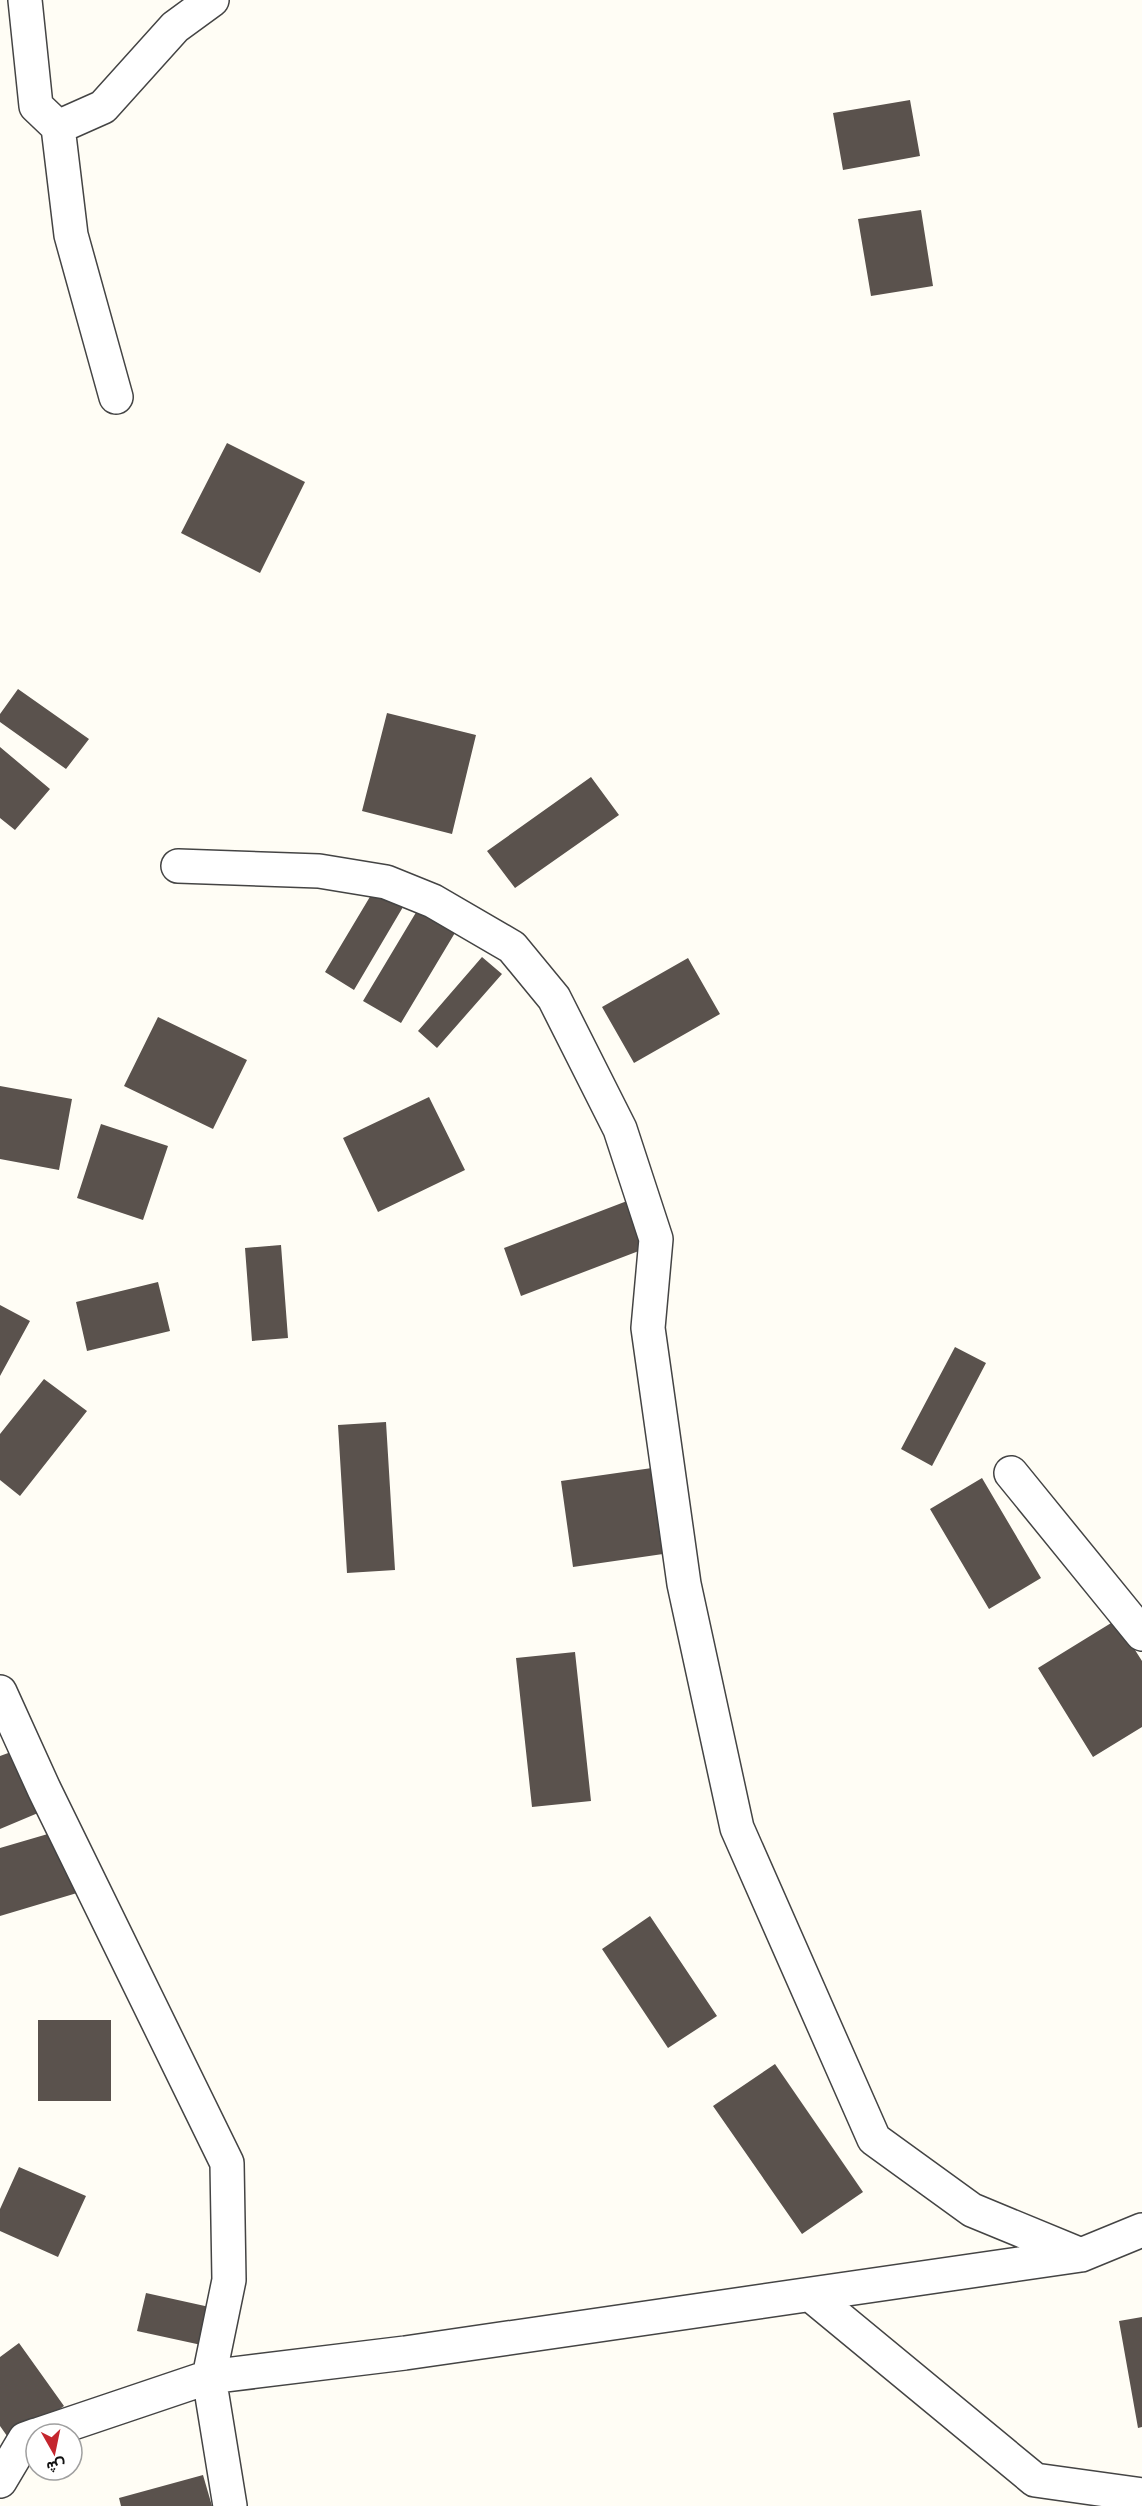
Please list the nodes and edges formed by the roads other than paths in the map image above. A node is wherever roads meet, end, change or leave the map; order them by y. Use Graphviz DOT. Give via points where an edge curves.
graph roads {
  1 [pos="25,0"];
  2 [pos="212,0"];
  3 [pos="58,128"];
  4 [pos="116,397"];
  5 [pos="178,866"];
  6 [pos="1011,1473"];
  7 [pos="1142,1634"];
  8 [pos="0,1692"];
  9 [pos="1142,2230"];
  10 [pos="1081,2255"];
  11 [pos="811,2295"];
  12 [pos="209,2377"];
  13 [pos="76,2422"];
  14 [pos="24,2441"];
  15 [pos="0,2481"];
  16 [pos="1142,2495"];
  17 [pos="230,2506"];
  1 -- 3 [label="street" via="36,106"];
  2 -- 3 [label="street" via="175,27 103,107"];
  3 -- 4 [label="street" via="71,235"];
  5 -- 10 [label="street" via="319,871 386,882 433,901 512,947 554,998 620,1129 656,1239 648,1328 651,1351 684,1584 737,1828 874,2139 972,2210"];
  6 -- 7 [label="street"];
  8 -- 12 [label="street" via="227,2163 229,2280"];
  9 -- 10 [label="street"];
  10 -- 11 [label="street"];
  11 -- 12 [label="street"];
  11 -- 16 [label="street" via="1035,2480"];
  12 -- 13 [label="street"];
  12 -- 17 [label="street"];
  14 -- 15 [label="street"];
}
